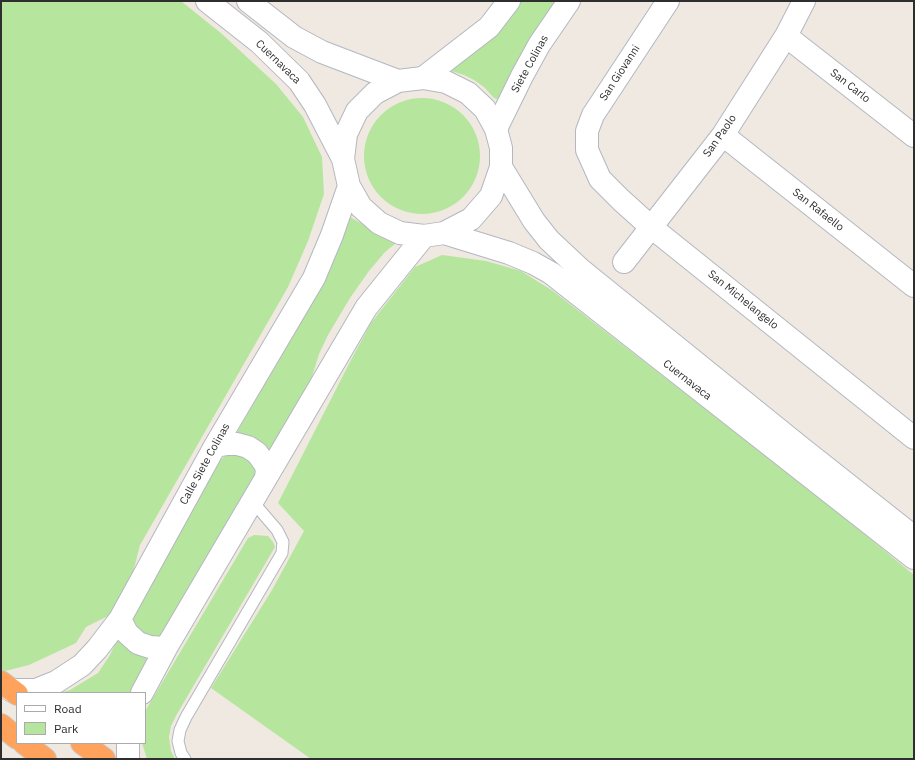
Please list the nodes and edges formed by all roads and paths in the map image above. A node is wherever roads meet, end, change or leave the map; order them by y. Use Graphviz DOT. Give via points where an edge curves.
graph roads {
  1 [pos="207,1"];
  2 [pos="248,1"];
  3 [pos="508,1"];
  4 [pos="570,1"];
  5 [pos="668,1"];
  6 [pos="804,1"];
  7 [pos="786,36"];
  8 [pos="423,78"];
  9 [pos="398,81"];
  10 [pos="496,130"];
  11 [pos="723,135"];
  12 [pos="914,136"];
  13 [pos="587,150"];
  14 [pos="343,159"];
  15 [pos="501,167"];
  16 [pos="349,186"];
  17 [pos="651,227"];
  18 [pos="434,234"];
  19 [pos="624,262"];
  20 [pos="914,286"];
  21 [pos="914,438"];
  22 [pos="215,446"];
  23 [pos="266,477"];
  24 [pos="253,502"];
  25 [pos="914,537"];
  26 [pos="914,558"];
  27 [pos="120,619"];
  28 [pos="166,648"];
  29 [pos="10,689"];
  30 [pos="143,692"];
  31 [pos="1,725"];
  32 [pos="16,737"];
  33 [pos="25,744"];
  34 [pos="83,744"];
  35 [pos="128,744"];
  36 [pos="45,759"];
  37 [pos="104,759"];
  38 [pos="128,759"];
  39 [pos="185,759"];
  1 -- 14 [label="street, Cuernavaca" via="259,42 299,81"];
  2 -- 9 [label="street" via="294,37 322,52"];
  3 -- 8 [label="street" via="489,26"];
  4 -- 10 [label="street, Siete Colinas" via="535,52"];
  5 -- 13 [label="street, San Giovanni" via="593,114 587,131"];
  6 -- 7 [label="street, San Paolo"];
  7 -- 11 [label="street, San Paolo"];
  7 -- 12 [label="street, San Carlo"];
  8 -- 9 [label="street"];
  8 -- 10 [label="street" via="446,82 468,92 485,109"];
  9 -- 14 [label="street" via="375,93 357,111 346,134"];
  10 -- 15 [label="street" via="501,148"];
  11 -- 17 [label="street, San Paolo"];
  11 -- 20 [label="street, San Rafaello"];
  13 -- 17 [label="street, San Michelangelo" via="600,179"];
  14 -- 16 [label="street"];
  15 -- 18 [label="street" via="491,196 471,219"];
  15 -- 25 [label="street, Cuernavaca" via="548,240 580,269"];
  16 -- 18 [label="street, Cuernavaca" via="361,207 379,222 400,233"];
  16 -- 22 [label="street, Calle Siete Colinas" via="314,278"];
  17 -- 19 [label="street, San Paolo"];
  17 -- 21 [label="street, San Michelangelo"];
  18 -- 23 [label="street" via="366,308"];
  18 -- 26 [label="street, Cuernavaca" via="509,253 551,273"];
  22 -- 23 [label="street" via="233,444 257,453 265,464"];
  22 -- 27 [label="street, Calle Siete Colinas"];
  23 -- 24 [label="street"];
  24 -- 28 [label="street"];
  24 -- 39 [label="lane" via="277,530 283,542 282,553 186,717 178,741"];
  27 -- 28 [label="street" via="127,633 138,643"];
  27 -- 29 [label="street, Calle Siete Colinas" via="82,665 56,682 36,690"];
  28 -- 30 [label="street"];
  31 -- 32 [label="highway"];
  33 -- 36 [label="highway"];
  34 -- 37 [label="highway"];
  35 -- 38 [label="street"];
}
